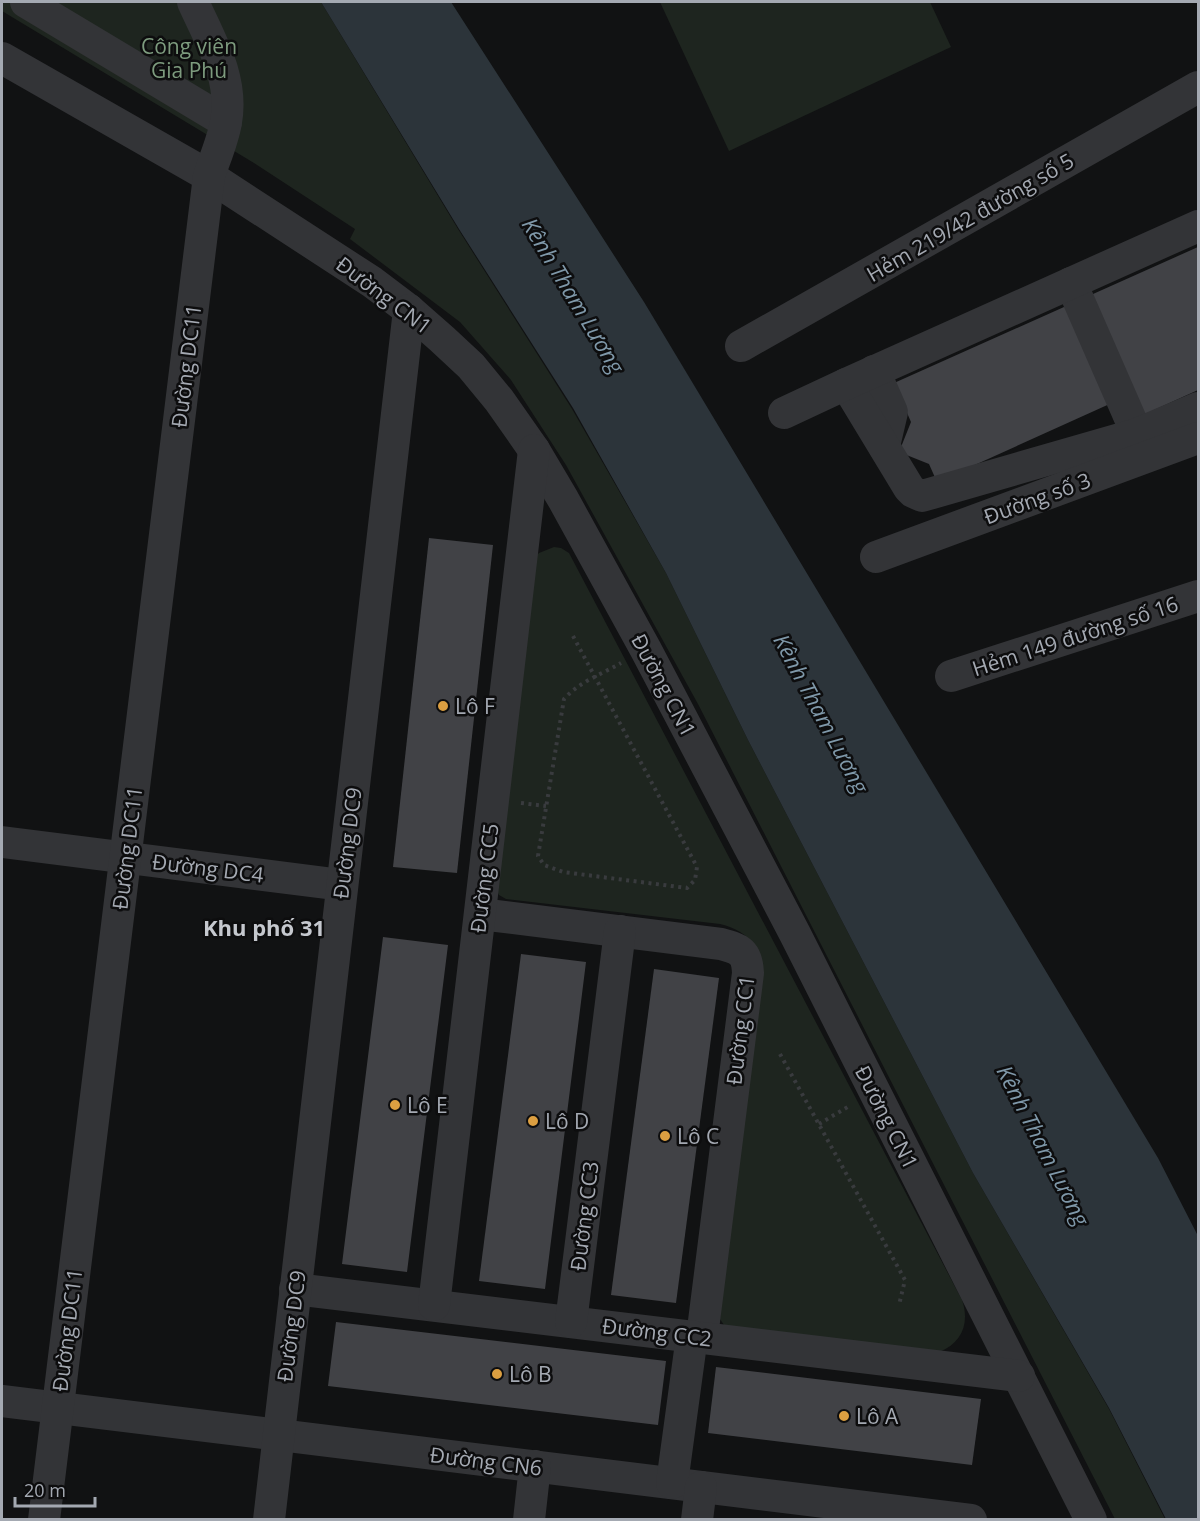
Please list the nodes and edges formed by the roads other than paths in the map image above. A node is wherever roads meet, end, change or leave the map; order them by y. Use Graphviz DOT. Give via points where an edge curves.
graph roads {
  1 [pos="26,2"];
  2 [pos="193,2"];
  3 [pos="2,58"];
  4 [pos="1198,87"];
  5 [pos="226,122"];
  6 [pos="210,176"];
  7 [pos="1198,226"];
  8 [pos="1071,283"];
  9 [pos="409,310"];
  10 [pos="741,346"];
  11 [pos="874,371"];
  12 [pos="846,384"];
  13 [pos="1198,408"];
  14 [pos="784,413"];
  15 [pos="1137,434"];
  16 [pos="1198,438"];
  17 [pos="884,446"];
  18 [pos="534,450"];
  19 [pos="876,557"];
  20 [pos="1198,596"];
  21 [pos="951,676"];
  22 [pos="2,842"];
  23 [pos="126,858"];
  24 [pos="342,885"];
  25 [pos="480,914"];
  26 [pos="620,931"];
  27 [pos="295,1289"];
  28 [pos="434,1305"];
  29 [pos="571,1322"];
  30 [pos="697,1337"];
  31 [pos="1018,1376"];
  32 [pos="2,1401"];
  33 [pos="58,1408"];
  34 [pos="278,1435"];
  35 [pos="535,1466"];
  36 [pos="686,1485"];
  37 [pos="860,1513"];
  38 [pos="44,1520"];
  39 [pos="269,1520"];
  40 [pos="529,1520"];
  41 [pos="696,1520"];
  42 [pos="971,1520"];
  43 [pos="1091,1520"];
  1 -- 5 [label="street"];
  2 -- 5 [label="street, Đường DC11" via="224,73"];
  3 -- 6 [label="street, Đường CN1"];
  4 -- 10 [label="street, Hẻm 219/42 đường số 5"];
  5 -- 6 [label="street, Đường DC11"];
  6 -- 9 [label="street, Đường CN1"];
  6 -- 23 [label="street, Đường DC11"];
  7 -- 8 [label="street"];
  8 -- 11 [label="street"];
  8 -- 15 [label="street"];
  9 -- 18 [label="street, Đường CN1" via="471,366"];
  9 -- 24 [label="street, Đường DC9"];
  11 -- 12 [label="street"];
  11 -- 17 [label="street" via="892,412"];
  12 -- 14 [label="street"];
  12 -- 17 [label="street"];
  13 -- 15 [label="street"];
  15 -- 17 [label="street" via="922,496 909,488"];
  16 -- 19 [label="street, Đường số 3"];
  18 -- 25 [label="street, Đường CC5"];
  18 -- 31 [label="street, Đường CN1" via="795,934"];
  20 -- 21 [label="street, Hẻm 149 đường số 16"];
  22 -- 23 [label="street, Đường DC4"];
  23 -- 24 [label="street, Đường DC4"];
  23 -- 33 [label="street, Đường DC11"];
  24 -- 27 [label="street, Đường DC9"];
  25 -- 26 [label="street, Đường CC1"];
  25 -- 28 [label="street, Đường CC5"];
  26 -- 29 [label="street, Đường CC3"];
  26 -- 30 [label="street, Đường CC1" via="721,944 743,953 747,963"];
  27 -- 28 [label="street, Đường CC2"];
  27 -- 34 [label="street, Đường DC9"];
  28 -- 29 [label="street, Đường CC2"];
  29 -- 30 [label="street, Đường CC2"];
  30 -- 31 [label="street, Đường CC2"];
  30 -- 36 [label="street, Đường CC1"];
  31 -- 43 [label="street, Đường CN1"];
  32 -- 33 [label="street, Đường CN6"];
  33 -- 34 [label="street, Đường CN6"];
  33 -- 38 [label="street, Đường DC11"];
  34 -- 35 [label="street, Đường CN6"];
  34 -- 39 [label="street, Đường DC9"];
  35 -- 36 [label="street, Đường CN6"];
  35 -- 40 [label="street"];
  36 -- 37 [label="street, Đường CN6"];
  36 -- 41 [label="street, Đường CC1"];
  37 -- 42 [label="street, Đường CN6"];
}
